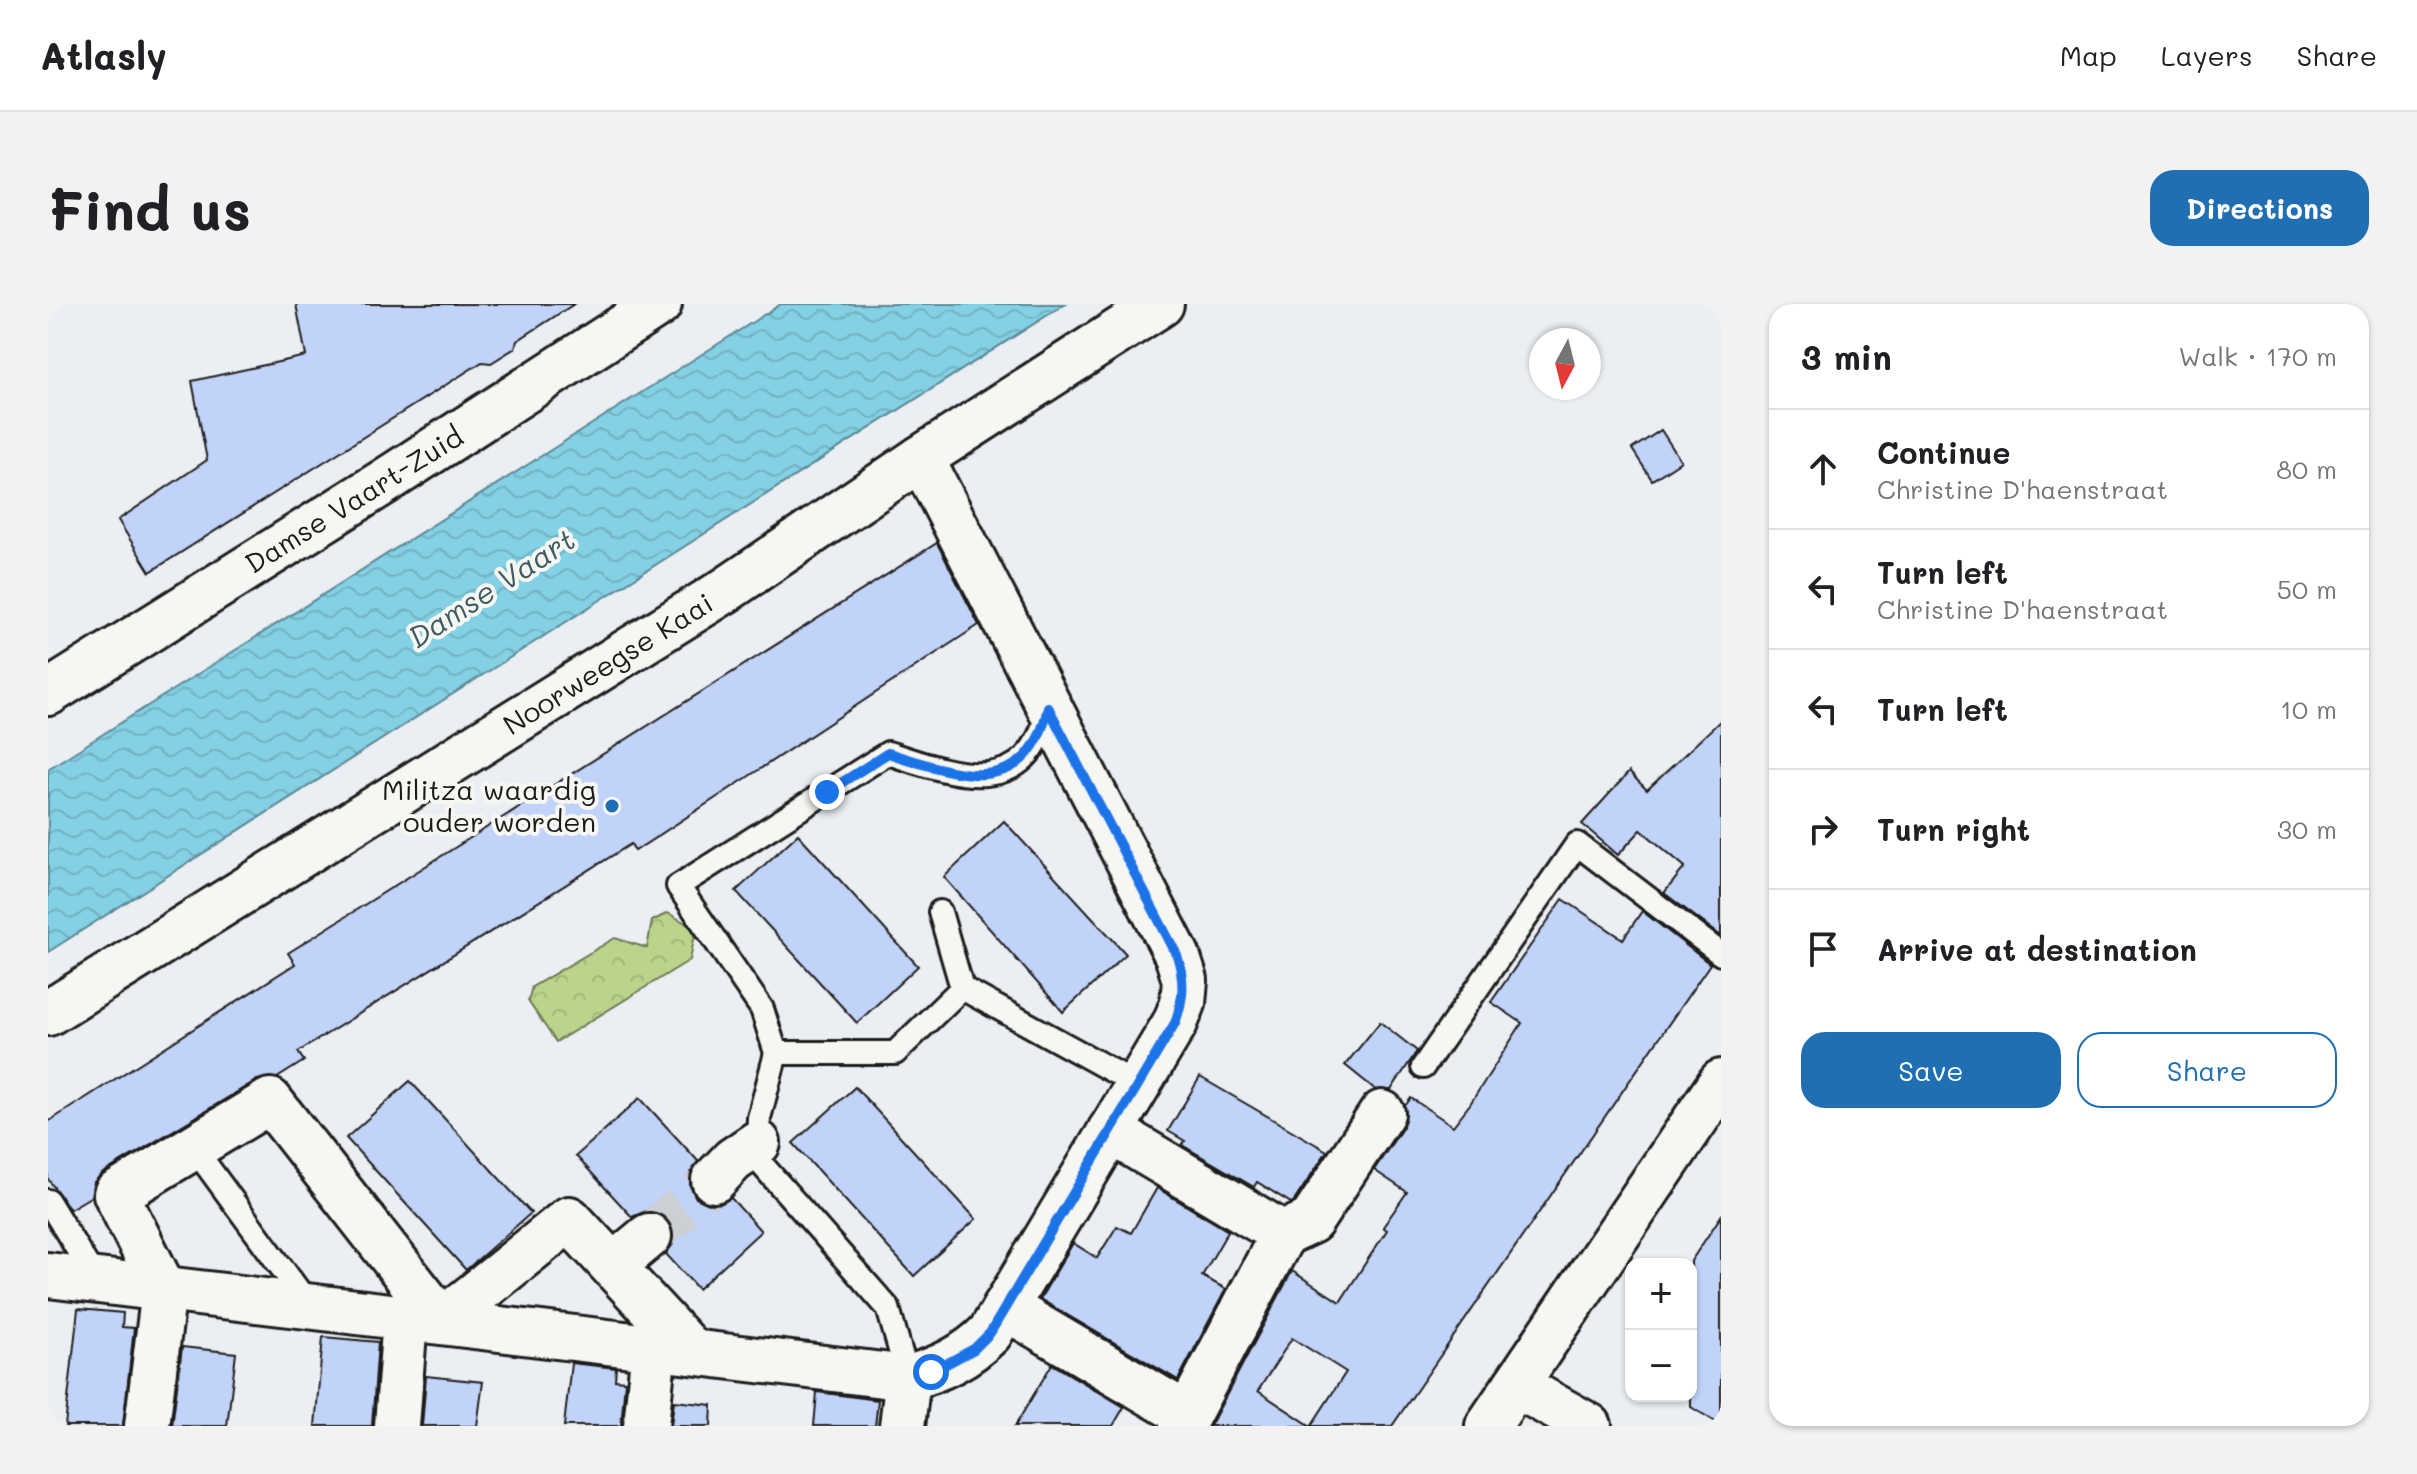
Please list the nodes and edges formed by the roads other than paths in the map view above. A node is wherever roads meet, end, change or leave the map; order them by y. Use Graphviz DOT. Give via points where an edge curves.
graph roads {
  1 [pos="659,304"];
  2 [pos="1161,304"];
  3 [pos="921,458"];
  4 [pos="48,693"];
  5 [pos="1048,707"];
  6 [pos="940,912"];
  7 [pos="1721,954"];
  8 [pos="962,988"];
  9 [pos="48,1013"];
  10 [pos="776,1053"];
  11 [pos="1423,1067"];
  12 [pos="1721,1082"];
  13 [pos="1140,1086"];
  14 [pos="1382,1113"];
  15 [pos="1110,1131"];
  16 [pos="758,1143"];
  17 [pos="194,1148"];
  18 [pos="714,1180"];
  19 [pos="50,1193"];
  20 [pos="1283,1234"];
  21 [pos="649,1236"];
  22 [pos="613,1266"];
  23 [pos="48,1275"];
  24 [pos="96,1281"];
  25 [pos="164,1290"];
  26 [pos="310,1306"];
  27 [pos="1005,1307"];
  28 [pos="424,1319"];
  29 [pos="673,1349"];
  30 [pos="908,1378"];
  31 [pos="1516,1385"];
  32 [pos="1185,1420"];
  33 [pos="147,1426"];
  34 [pos="397,1426"];
  35 [pos="646,1426"];
  36 [pos="902,1426"];
  37 [pos="1488,1426"];
  38 [pos="1589,1426"];
  1 -- 4 [label="street, Damse Vaart-Zuid"];
  2 -- 3 [label="street, Noorweegse Kaai"];
  3 -- 5 [label="street"];
  3 -- 9 [label="street, Noorweegse Kaai" via="726,590"];
  5 -- 10 [label="lane" via="1043,733 1031,754 1010,769 992,776 943,771 888,753 678,886 762,1009"];
  5 -- 13 [label="street" via="1177,955 1185,980 1175,1023"];
  6 -- 8 [label="lane"];
  7 -- 11 [label="lane" via="1577,844"];
  8 -- 10 [label="lane" via="895,1053"];
  8 -- 13 [label="lane"];
  10 -- 16 [label="lane"];
  12 -- 31 [label="street"];
  13 -- 15 [label="street"];
  14 -- 20 [label="street" via="1311,1221"];
  15 -- 20 [label="street"];
  15 -- 27 [label="street"];
  16 -- 18 [label="street"];
  16 -- 30 [label="lane" via="757,1159 888,1308"];
  17 -- 25 [label="street" via="116,1194"];
  17 -- 26 [label="lane"];
  17 -- 28 [label="street" via="270,1101"];
  19 -- 24 [label="lane"];
  20 -- 32 [label="street"];
  21 -- 22 [label="street"];
  22 -- 28 [label="street" via="569,1219"];
  22 -- 29 [label="street"];
  23 -- 24 [label="street"];
  24 -- 25 [label="street"];
  25 -- 26 [label="street"];
  25 -- 33 [label="street"];
  26 -- 28 [label="street"];
  27 -- 30 [label="street" via="974,1349"];
  27 -- 32 [label="street"];
  28 -- 29 [label="street"];
  28 -- 34 [label="street"];
  29 -- 30 [label="street"];
  29 -- 35 [label="street"];
  30 -- 36 [label="street"];
  31 -- 37 [label="street"];
  31 -- 38 [label="street"];
}
